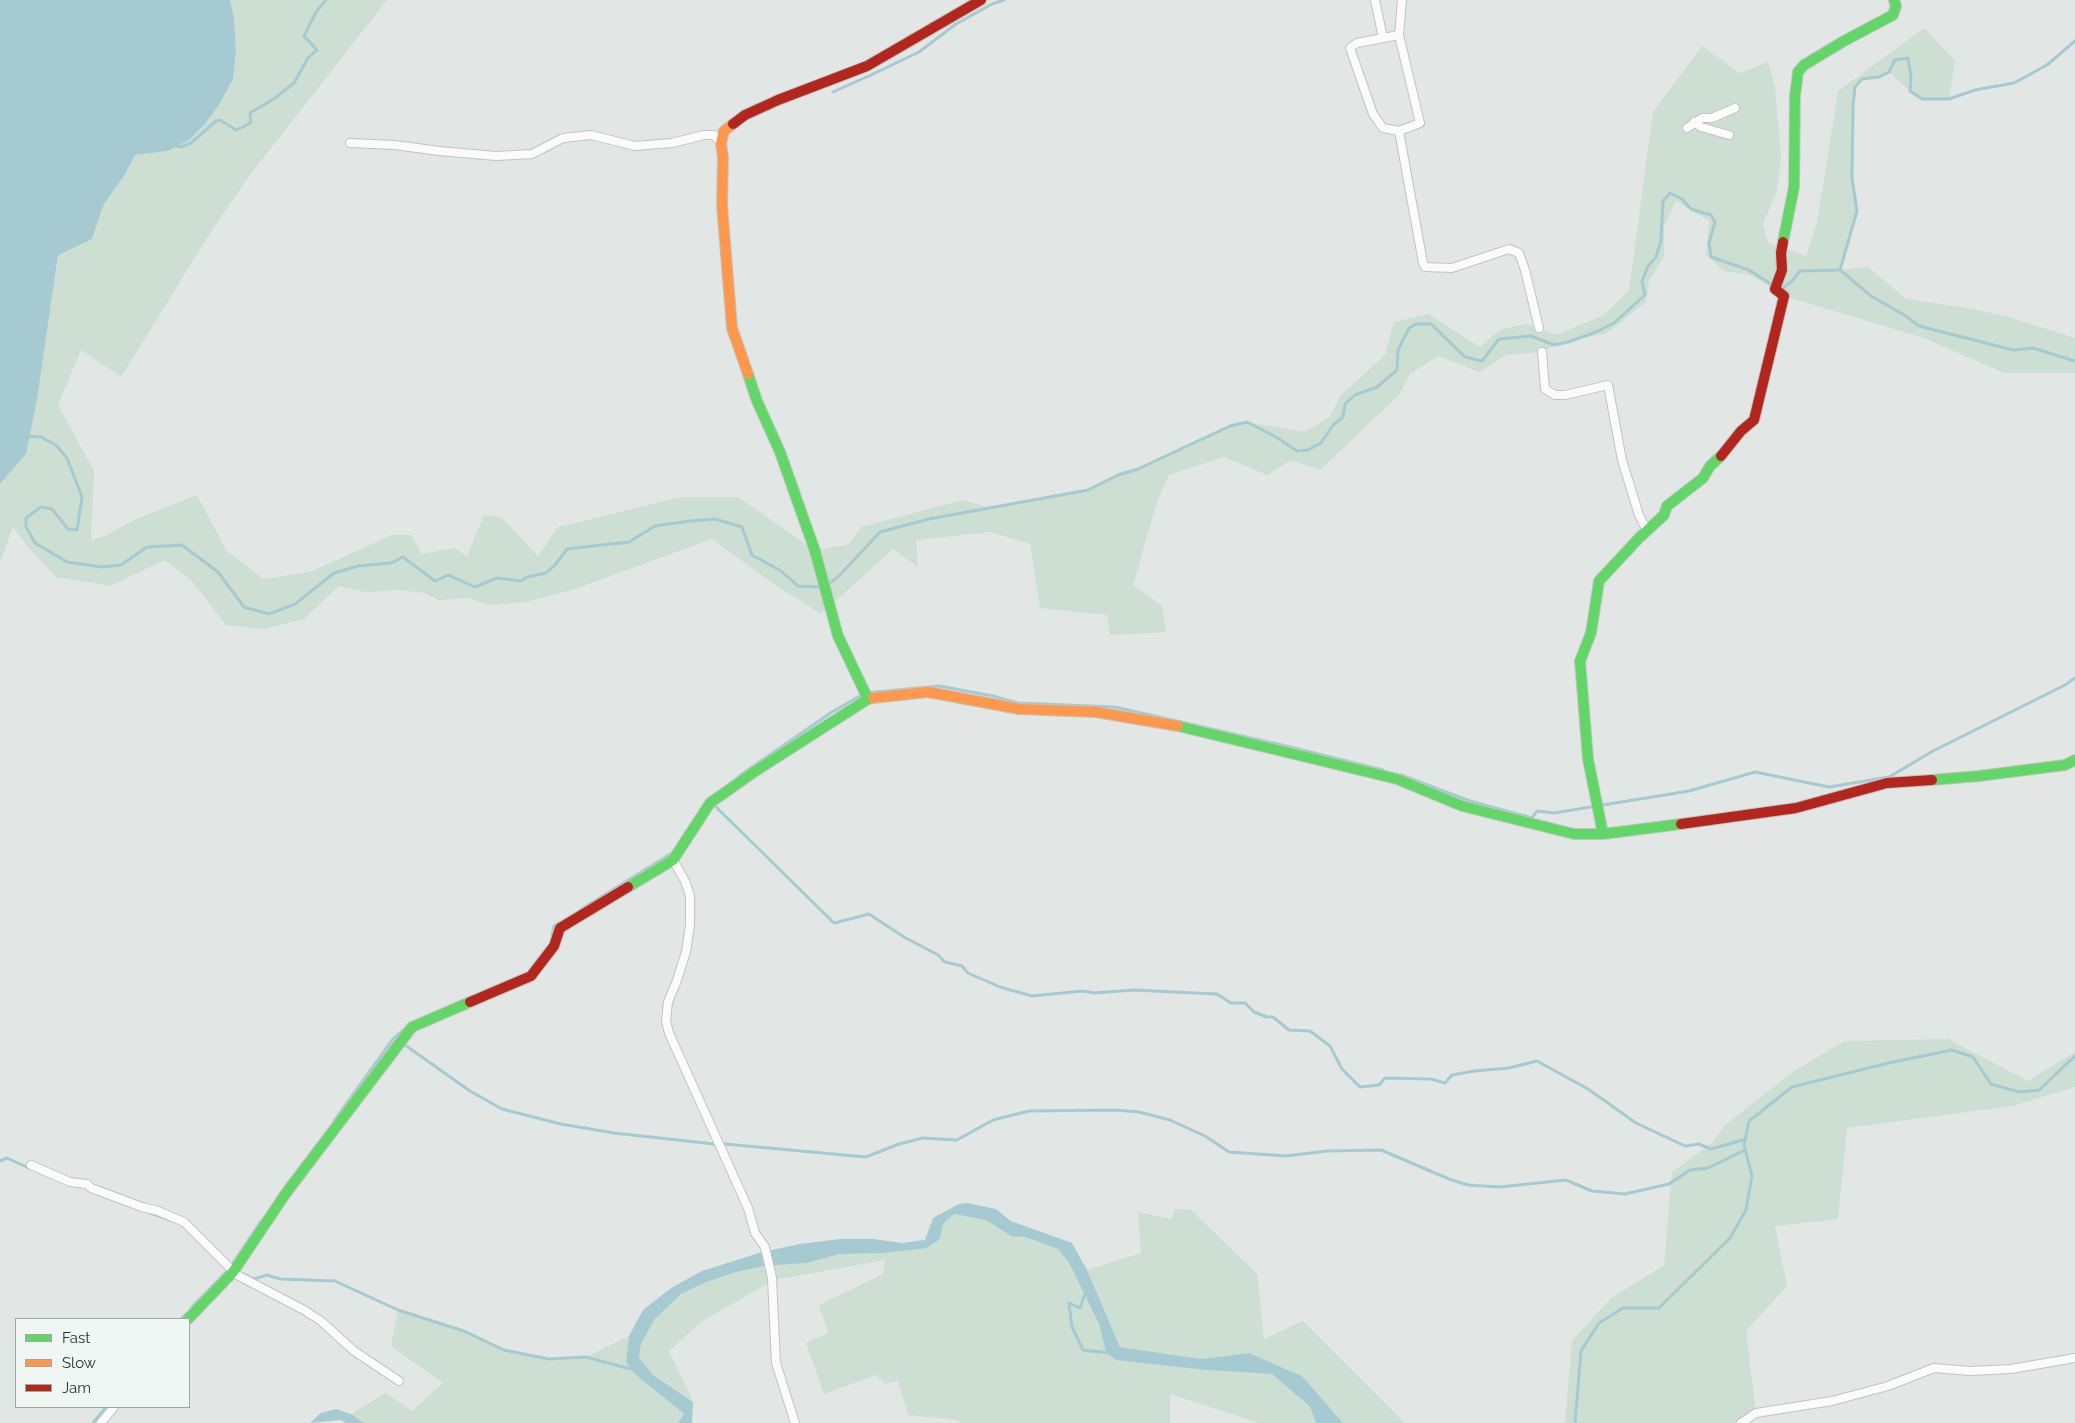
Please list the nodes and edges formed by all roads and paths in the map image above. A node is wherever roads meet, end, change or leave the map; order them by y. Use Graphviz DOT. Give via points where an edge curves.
graph roads {
  1 [pos="981,0"];
  2 [pos="1375,0"];
  3 [pos="1402,0"];
  4 [pos="1894,0"];
  5 [pos="1399,34"];
  6 [pos="1383,38"];
  7 [pos="1735,108"];
  8 [pos="1694,122"];
  9 [pos="1687,128"];
  10 [pos="1399,131"];
  11 [pos="1729,135"];
  12 [pos="350,143"];
  13 [pos="721,143"];
  14 [pos="1539,328"];
  15 [pos="1542,352"];
  16 [pos="1647,531"];
  17 [pos="868,699"];
  18 [pos="2075,760"];
  19 [pos="1603,834"];
  20 [pos="673,860"];
  21 [pos="31,1165"];
  22 [pos="233,1272"];
  23 [pos="189,1318"];
  24 [pos="2075,1358"];
  25 [pos="399,1381"];
  26 [pos="113,1408"];
  27 [pos="101,1423"];
  28 [pos="795,1423"];
  29 [pos="1741,1423"];
  1 -- 13 [label="street" via="867,66 745,116 724,131"];
  2 -- 6 [label="street"];
  3 -- 5 [label="street"];
  4 -- 16 [label="street" via="1894,15 1844,41 1798,72 1794,187 1781,253 1782,270 1775,289 1784,296 1757,414 1710,466 1704,478 1667,506 1664,515"];
  5 -- 6 [label="street"];
  5 -- 10 [label="street" via="1420,123"];
  6 -- 10 [label="street" via="1357,43 1350,48 1373,114 1383,128"];
  7 -- 8 [label="street"];
  8 -- 9 [label="street"];
  8 -- 11 [label="street" via="1701,128"];
  10 -- 14 [label="street" via="1425,267 1452,268 1509,249 1519,253"];
  12 -- 13 [label="street" via="515,156 532,154 563,138 591,135 635,146 672,143 704,135 714,135"];
  13 -- 17 [label="street" via="722,205 732,328 816,551 838,636"];
  15 -- 16 [label="street" via="1545,389 1556,395 1565,396 1608,385 1622,460"];
  16 -- 19 [label="street" via="1599,581 1591,633 1580,661 1588,759"];
  17 -- 19 [label="street" via="928,692 1020,709 1096,712 1166,723 1397,779 1462,806 1541,827 1574,834"];
  17 -- 20 [label="street" via="710,803"];
  18 -- 19 [label="street" via="2065,765 1979,776 1888,783 1796,808"];
  20 -- 22 [label="street" via="560,928 554,946 531,976 412,1027 286,1193"];
  20 -- 28 [label="street" via="690,896 690,925 686,952 668,1002 666,1021 736,1177 755,1233 765,1247 770,1270 776,1363"];
  21 -- 22 [label="street" via="70,1182 87,1184 179,1219 202,1238"];
  22 -- 23 [label="street"];
  22 -- 25 [label="street" via="304,1310 354,1351"];
  24 -- 29 [label="street" via="2011,1369 1970,1371 1934,1368 1888,1386 1832,1401 1756,1413"];
  26 -- 27 [label="street"];
}
